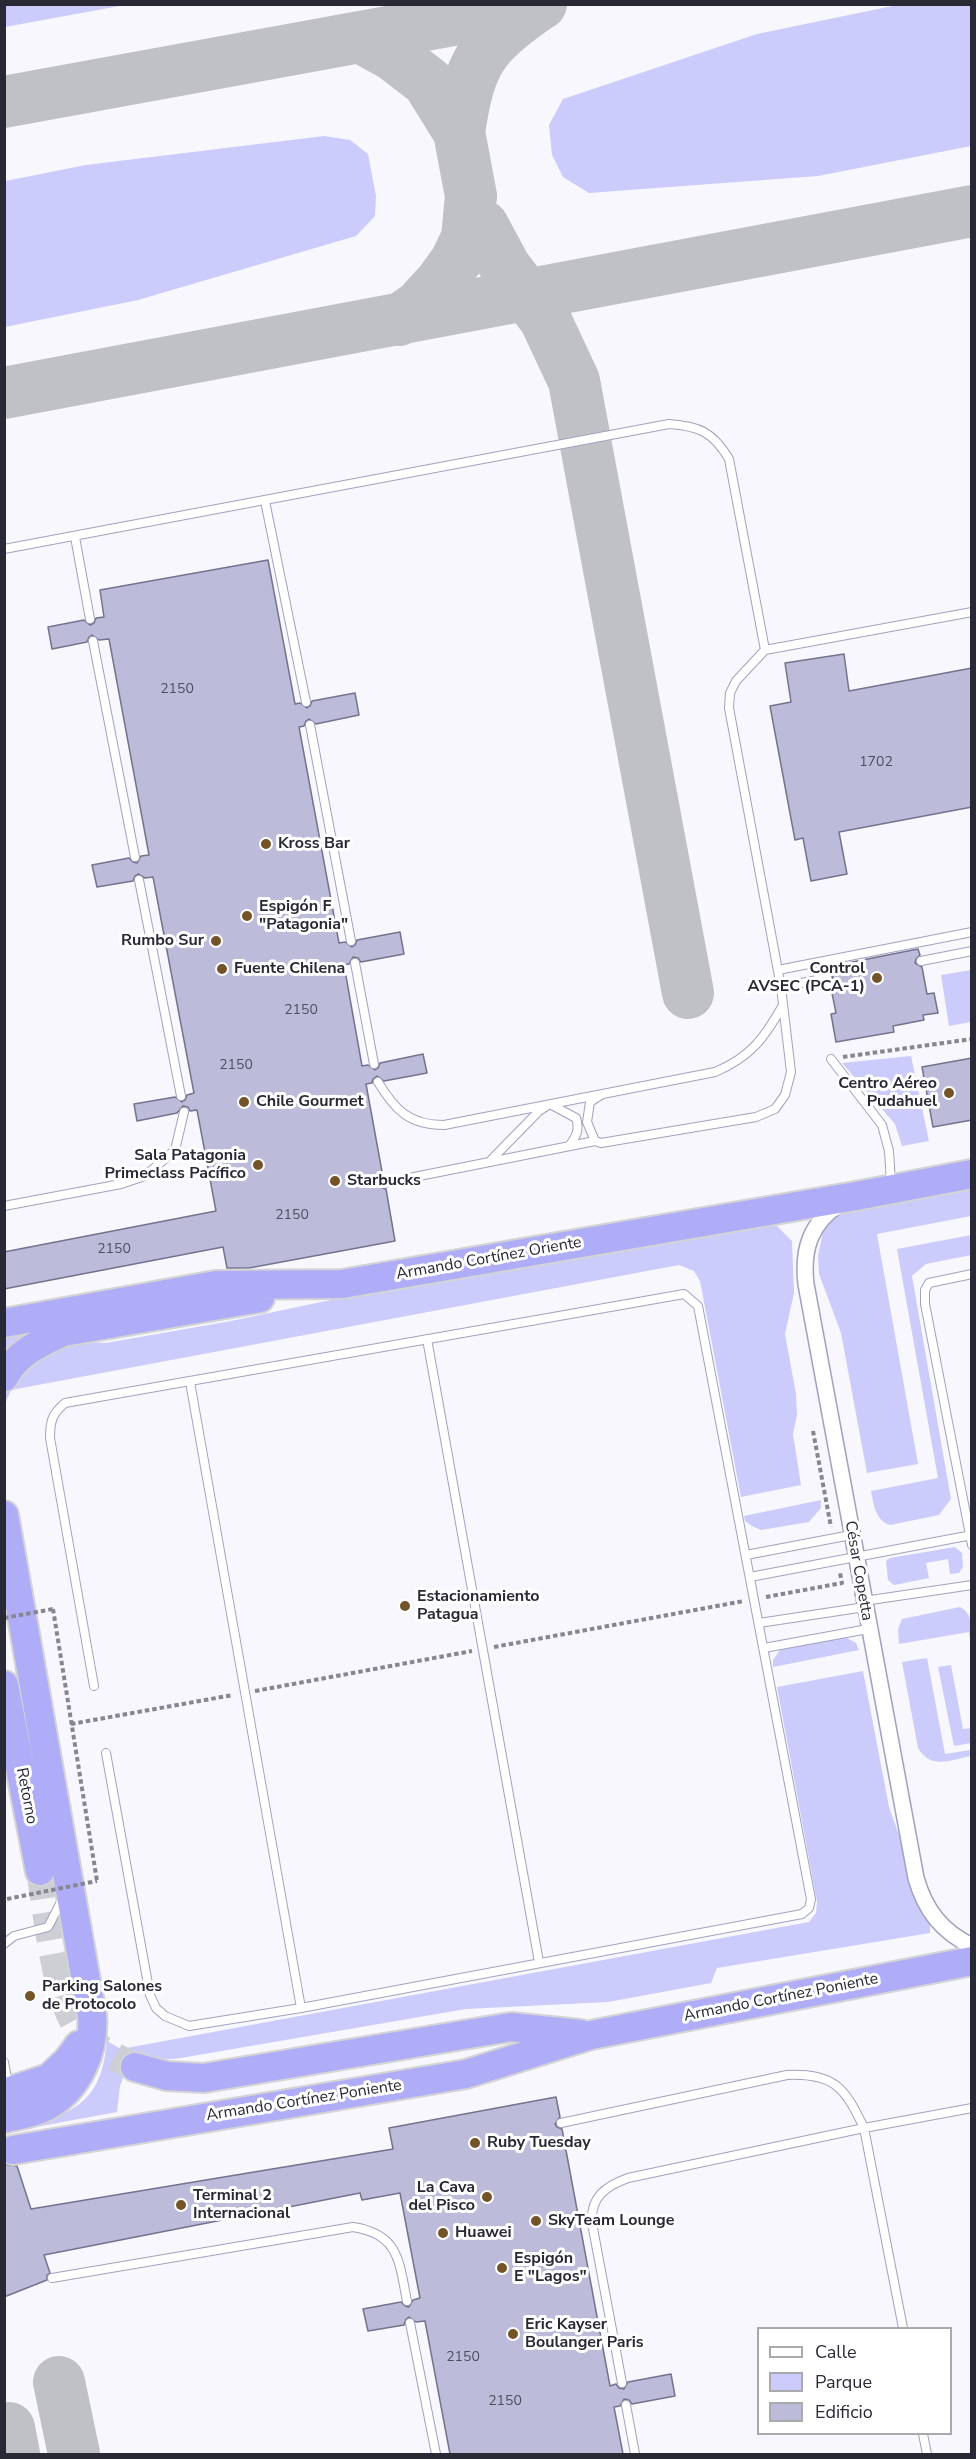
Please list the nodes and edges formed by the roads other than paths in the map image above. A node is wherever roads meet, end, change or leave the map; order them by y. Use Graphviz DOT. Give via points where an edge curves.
graph roads {
  1 [pos="265,501"];
  2 [pos="75,537"];
  3 [pos="4,549"];
  4 [pos="972,612"];
  5 [pos="90,619"];
  6 [pos="93,641"];
  7 [pos="765,650"];
  8 [pos="306,702"];
  9 [pos="310,725"];
  10 [pos="135,857"];
  11 [pos="139,880"];
  12 [pos="972,932"];
  13 [pos="351,940"];
  14 [pos="972,951"];
  15 [pos="921,961"];
  16 [pos="355,963"];
  17 [pos="777,970"];
  18 [pos="827,978"];
  19 [pos="781,987"];
  20 [pos="783,1005"];
  21 [pos="831,1059"];
  22 [pos="374,1064"];
  23 [pos="378,1082"];
  24 [pos="601,1095"];
  25 [pos="181,1096"];
  26 [pos="550,1104"];
  27 [pos="184,1112"];
  28 [pos="595,1141"];
  29 [pos="569,1146"];
  30 [pos="490,1161"];
  31 [pos="972,1174"];
  32 [pos="384,1183"];
  33 [pos="892,1190"];
  34 [pos="856,1196"];
  35 [pos="4,1206"];
  36 [pos="972,1274"];
  37 [pos="342,1284"];
  38 [pos="4,1323"];
  39 [pos="427,1339"];
  40 [pos="4,1377"];
  41 [pos="190,1382"];
  42 [pos="4,1515"];
  43 [pos="851,1535"];
  44 [pos="971,1536"];
  45 [pos="972,1545"];
  46 [pos="746,1555"];
  47 [pos="855,1557"];
  48 [pos="750,1577"];
  49 [pos="972,1585"];
  50 [pos="864,1604"];
  51 [pos="759,1623"];
  52 [pos="868,1629"];
  53 [pos="764,1648"];
  54 [pos="4,1685"];
  55 [pos="94,1686"];
  56 [pos="106,1753"];
  57 [pos="40,1871"];
  58 [pos="68,1879"];
  59 [pos="4,1944"];
  60 [pos="972,1946"];
  61 [pos="972,1961"];
  62 [pos="540,1962"];
  63 [pos="301,2008"];
  64 [pos="591,2036"];
  65 [pos="4,2062"];
  66 [pos="135,2067"];
  67 [pos="7,2101"];
  68 [pos="972,2108"];
  69 [pos="561,2123"];
  70 [pos="864,2128"];
  71 [pos="13,2150"];
  72 [pos="52,2278"];
  73 [pos="407,2301"];
  74 [pos="410,2323"];
  75 [pos="903,2327"];
  76 [pos="622,2383"];
  77 [pos="626,2405"];
  78 [pos="923,2435"];
  79 [pos="436,2454"];
  80 [pos="635,2454"];
  81 [pos="927,2454"];
  1 -- 2 [label="lane"];
  1 -- 7 [label="lane" via="669,424 686,425 706,431 720,443 729,459"];
  1 -- 8 [label="lane"];
  2 -- 3 [label="lane"];
  2 -- 5 [label="lane"];
  4 -- 7 [label="lane"];
  6 -- 10 [label="lane"];
  7 -- 17 [label="lane" via="736,681 729,708"];
  9 -- 13 [label="lane"];
  11 -- 25 [label="lane"];
  12 -- 17 [label="lane"];
  14 -- 15 [label="lane"];
  16 -- 22 [label="lane"];
  17 -- 19 [label="lane"];
  18 -- 19 [label="lane"];
  19 -- 20 [label="lane"];
  20 -- 24 [label="lane" via="759,1044 731,1065 716,1072"];
  20 -- 28 [label="lane" via="790,1072 785,1095 775,1109 756,1117"];
  21 -- 33 [label="lane" via="882,1125"];
  23 -- 26 [label="lane" via="397,1108 420,1123 432,1125"];
  24 -- 26 [label="lane"];
  24 -- 28 [label="lane" via="590,1102 586,1113"];
  26 -- 29 [label="lane" via="576,1118 576,1138"];
  26 -- 30 [label="lane"];
  27 -- 35 [label="lane" via="175,1150 145,1176"];
  28 -- 29 [label="lane"];
  29 -- 30 [label="lane"];
  30 -- 32 [label="lane"];
  31 -- 33 [label="highway, Armando Cortínez Oriente"];
  33 -- 34 [label="highway, Armando Cortínez Oriente"];
  34 -- 37 [label="highway, Armando Cortínez Oriente"];
  34 -- 43 [label="street, César Copetta" via="822,1218 808,1241 804,1260"];
  36 -- 44 [label="lane" via="929,1283 925,1290"];
  37 -- 38 [label="highway, Armando Cortínez Oriente" via="216,1285"];
  37 -- 40 [label="highway" via="63,1332 35,1344"];
  39 -- 41 [label="lane"];
  39 -- 46 [label="lane" via="675,1294 693,1300 698,1306"];
  39 -- 62 [label="lane"];
  41 -- 55 [label="lane" via="65,1403 54,1412 50,1424"];
  41 -- 63 [label="lane"];
  42 -- 58 [label="highway"];
  43 -- 46 [label="lane"];
  43 -- 47 [label="street, César Copetta"];
  44 -- 45 [label="lane"];
  44 -- 47 [label="lane"];
  46 -- 48 [label="lane"];
  47 -- 48 [label="lane"];
  47 -- 50 [label="street, César Copetta"];
  48 -- 51 [label="lane"];
  49 -- 50 [label="lane"];
  50 -- 51 [label="lane"];
  50 -- 52 [label="street, César Copetta"];
  51 -- 53 [label="lane"];
  52 -- 53 [label="lane"];
  52 -- 60 [label="street, César Copetta" via="921,1893 936,1920"];
  53 -- 62 [label="lane" via="811,1899 809,1908 802,1914"];
  54 -- 57 [label="highway, Retorno"];
  56 -- 63 [label="lane" via="147,1982 156,2008 189,2026"];
  58 -- 59 [label="lane" via="48,1927 14,1936"];
  58 -- 67 [label="highway" via="89,1999 93,2033 89,2055 62,2095 47,2106 32,2112"];
  61 -- 64 [label="highway, Armando Cortínez Poniente"];
  62 -- 63 [label="lane"];
  64 -- 66 [label="highway, Armando Cortínez Poniente" via="511,2027 204,2078 167,2076"];
  64 -- 71 [label="highway, Armando Cortínez Poniente" via="466,2074"];
  65 -- 67 [label="lane"];
  68 -- 70 [label="lane"];
  69 -- 70 [label="lane" via="807,2074 836,2084 850,2098"];
  70 -- 75 [label="lane"];
  70 -- 76 [label="lane" via="628,2178 605,2189 591,2210 592,2223"];
  72 -- 73 [label="lane" via="352,2227 380,2235 391,2245"];
  74 -- 79 [label="lane"];
  77 -- 80 [label="lane"];
  78 -- 81 [label="lane"];
}
